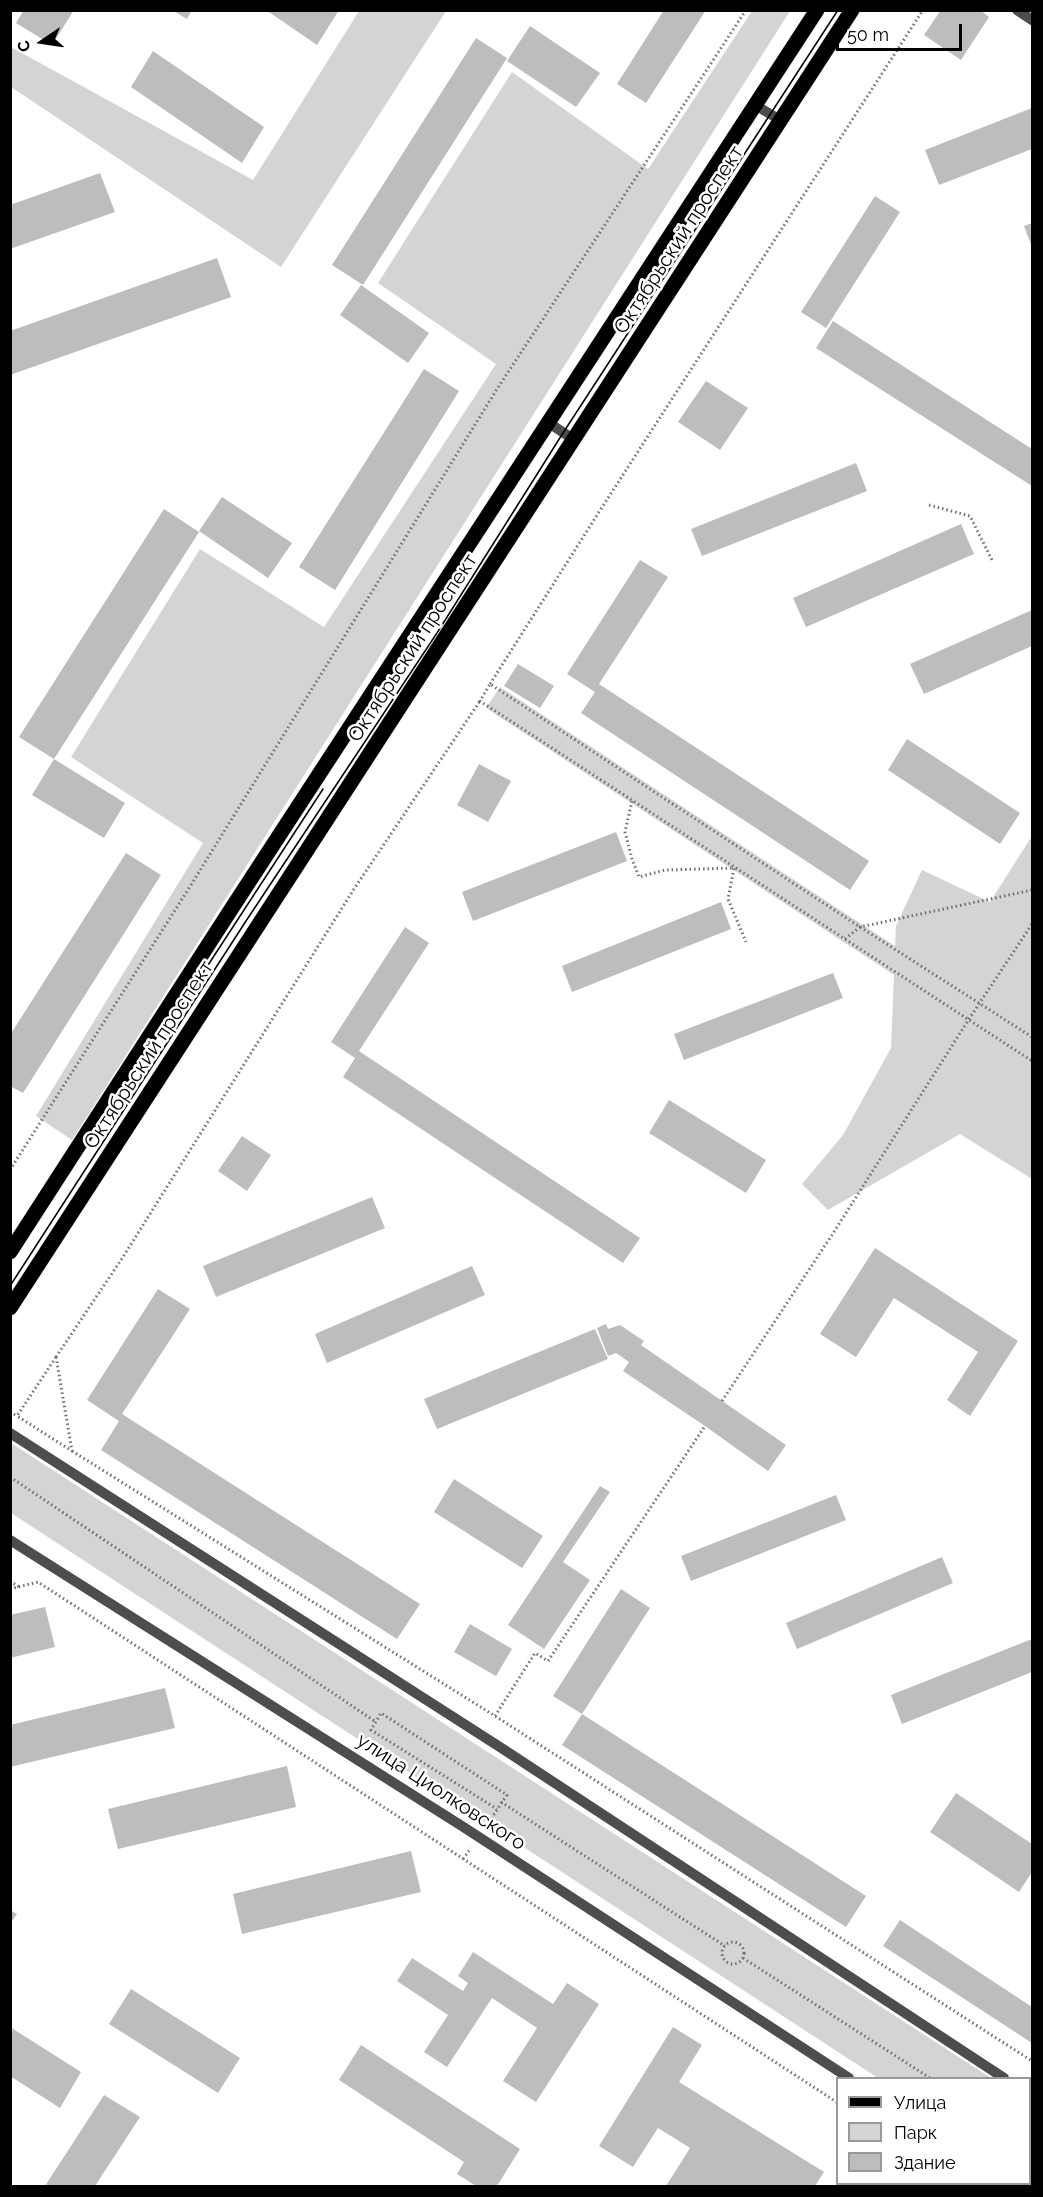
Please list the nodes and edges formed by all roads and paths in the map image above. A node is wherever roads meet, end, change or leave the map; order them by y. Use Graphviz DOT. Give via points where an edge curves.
graph roads {
  1 [pos="746,10"];
  2 [pos="817,10"];
  3 [pos="852,10"];
  4 [pos="923,10"];
  5 [pos="1017,10"];
  6 [pos="1032,20"];
  7 [pos="755,105"];
  8 [pos="782,121"];
  9 [pos="549,423"];
  10 [pos="573,440"];
  11 [pos="929,504"];
  12 [pos="993,562"];
  13 [pos="490,684"];
  14 [pos="480,701"];
  15 [pos="632,801"];
  16 [pos="734,868"];
  17 [pos="1032,890"];
  18 [pos="1032,924"];
  19 [pos="860,927"];
  20 [pos="845,939"];
  21 [pos="746,942"];
  22 [pos="979,1003"];
  23 [pos="969,1019"];
  24 [pos="1032,1038"];
  25 [pos="1032,1061"];
  26 [pos="10,1170"];
  27 [pos="10,1252"];
  28 [pos="10,1308"];
  29 [pos="56,1357"];
  30 [pos="722,1401"];
  31 [pos="705,1426"];
  32 [pos="10,1433"];
  33 [pos="72,1450"];
  34 [pos="10,1477"];
  35 [pos="10,1540"];
  36 [pos="10,1581"];
  37 [pos="19,1587"];
  38 [pos="10,1589"];
  39 [pos="495,1716"];
  40 [pos="376,1722"];
  41 [pos="507,1795"];
  42 [pos="501,1802"];
  43 [pos="497,1809"];
  44 [pos="724,1946"];
  45 [pos="743,1958"];
  46 [pos="1032,2061"];
  47 [pos="846,2077"];
  48 [pos="927,2077"];
  49 [pos="1001,2077"];
  50 [pos="836,2102"];
  1 -- 26 [label="path" via="497,388"];
  2 -- 7 [label="main road, Октябрьский проспект"];
  3 -- 8 [label="main road, Октябрьский проспект"];
  4 -- 13 [label="path"];
  5 -- 6 [label="street"];
  7 -- 8 [label="street"];
  7 -- 9 [label="main road, Октябрьский проспект"];
  8 -- 10 [label="main road, Октябрьский проспект"];
  9 -- 10 [label="street"];
  9 -- 27 [label="main road, Октябрьский проспект"];
  10 -- 28 [label="main road, Октябрьский проспект"];
  11 -- 12 [label="path" via="970,516"];
  13 -- 14 [label="path"];
  13 -- 19 [label="path"];
  14 -- 15 [label="path"];
  14 -- 29 [label="path" via="354,889"];
  15 -- 16 [label="path"];
  15 -- 16 [label="path" via="625,832 639,877 665,870"];
  16 -- 20 [label="path"];
  16 -- 21 [label="path" via="728,898"];
  17 -- 19 [label="path"];
  18 -- 22 [label="path"];
  19 -- 20 [label="path"];
  19 -- 22 [label="path"];
  20 -- 23 [label="path"];
  22 -- 23 [label="path"];
  22 -- 24 [label="path"];
  23 -- 25 [label="path"];
  23 -- 30 [label="path"];
  29 -- 33 [label="path"];
  29 -- 33 [label="path" via="17,1416"];
  31 -- 39 [label="path" via="548,1661 535,1653"];
  32 -- 49 [label="street" via="523,1762"];
  33 -- 39 [label="path"];
  34 -- 40 [label="path"];
  35 -- 47 [label="street, улица Циолковского" via="465,1828"];
  36 -- 37 [label="path"];
  37 -- 38 [label="path"];
  37 -- 50 [label="path" via="38,1582"];
  39 -- 46 [label="path"];
  40 -- 41 [label="path" via="381,1713"];
  40 -- 43 [label="path" via="371,1730"];
  42 -- 44 [label="path"];
  44 -- 45 [label="path" via="739,1943 744,1949"];
  44 -- 45 [label="path" via="727,1962 736,1963"];
  45 -- 48 [label="path"];
}
